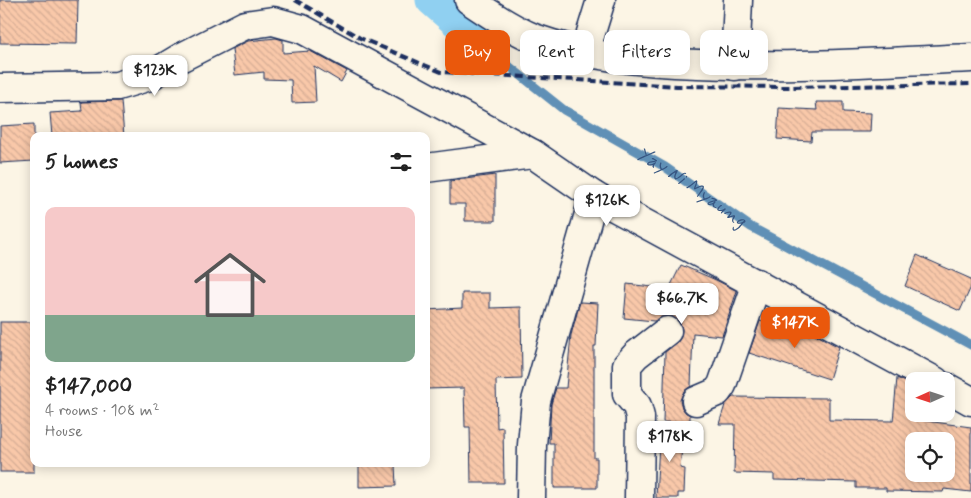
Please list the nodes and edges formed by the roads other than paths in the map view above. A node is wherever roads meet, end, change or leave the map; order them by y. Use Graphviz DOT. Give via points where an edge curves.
graph roads {
  1 [pos="469,0"];
  2 [pos="601,0"];
  3 [pos="738,0"];
  4 [pos="520,30"];
  5 [pos="592,30"];
  6 [pos="737,30"];
  7 [pos="594,53"];
  8 [pos="971,58"];
  9 [pos="700,64"];
  10 [pos="768,65"];
  11 [pos="0,88"];
  12 [pos="533,154"];
  13 [pos="430,167"];
  14 [pos="594,196"];
  15 [pos="757,283"];
  16 [pos="667,331"];
  17 [pos="919,372"];
  18 [pos="955,392"];
  19 [pos="696,401"];
  20 [pos="971,401"];
  21 [pos="531,498"];
  22 [pos="639,498"];
  1 -- 4 [label="street"];
  2 -- 5 [label="street"];
  3 -- 6 [label="street"];
  7 -- 9 [label="street" via="652,62"];
  8 -- 10 [label="street"];
  11 -- 12 [label="street" via="117,86 150,76 245,25 273,21 302,29"];
  12 -- 13 [label="street"];
  12 -- 14 [label="street"];
  14 -- 15 [label="street"];
  14 -- 21 [label="street" via="536,401"];
  15 -- 17 [label="street"];
  15 -- 19 [label="street" via="722,385 717,392"];
  16 -- 22 [label="street" via="627,365 627,394 637,406 640,417"];
  18 -- 20 [label="street"];
}
